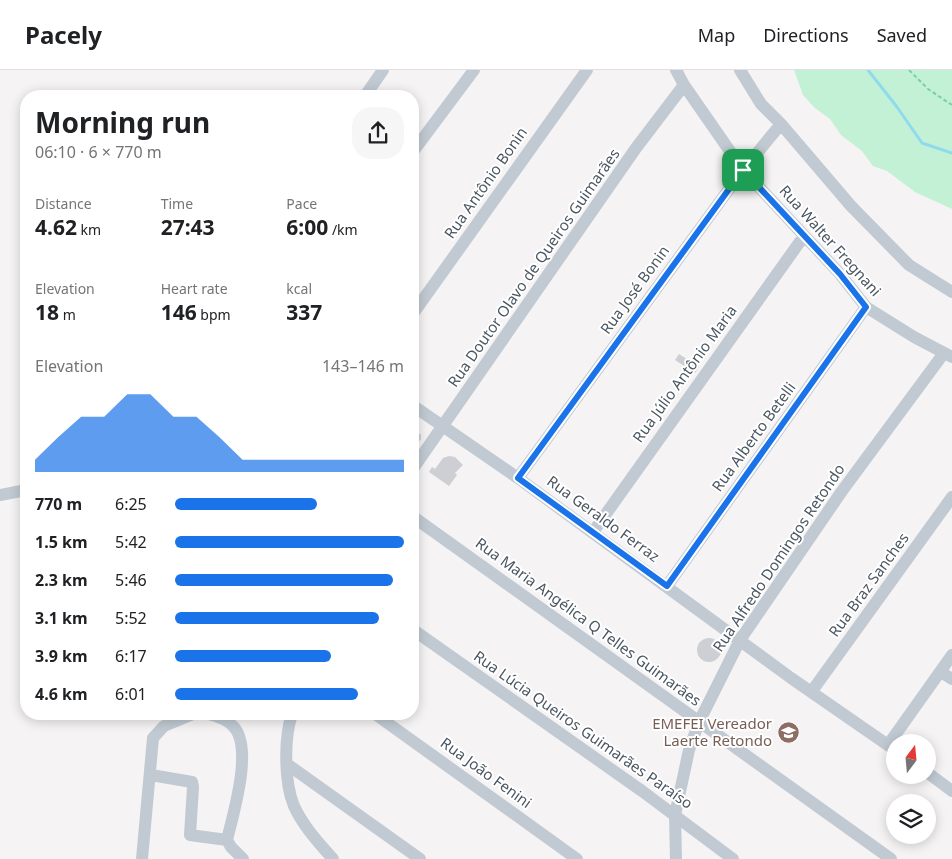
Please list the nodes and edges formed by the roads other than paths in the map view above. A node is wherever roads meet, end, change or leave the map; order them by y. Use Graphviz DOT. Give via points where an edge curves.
graph roads {
  1 [pos="383,70"];
  2 [pos="474,70"];
  3 [pos="586,70"];
  4 [pos="676,70"];
  5 [pos="740,70"];
  6 [pos="684,85"];
  7 [pos="369,90"];
  8 [pos="781,124"];
  9 [pos="419,144"];
  10 [pos="743,170"];
  11 [pos="804,236"];
  12 [pos="952,292"];
  13 [pos="419,305"];
  14 [pos="866,307"];
  15 [pos="948,355"];
  16 [pos="419,410"];
  17 [pos="443,428"];
  18 [pos="419,461"];
  19 [pos="518,478"];
  20 [pos="20,491"];
  21 [pos="0,495"];
  22 [pos="952,497"];
  23 [pos="419,521"];
  24 [pos="593,532"];
  25 [pos="667,586"];
  26 [pos="419,634"];
  27 [pos="740,640"];
  28 [pos="952,655"];
  29 [pos="941,672"];
  30 [pos="952,679"];
  31 [pos="812,692"];
  32 [pos="178,720"];
  33 [pos="220,720"];
  34 [pos="291,720"];
  35 [pos="383,720"];
  36 [pos="699,722"];
  37 [pos="900,734"];
  38 [pos="886,744"];
  39 [pos="287,764"];
  40 [pos="151,775"];
  41 [pos="936,779"];
  42 [pos="952,790"];
  43 [pos="675,815"];
  44 [pos="227,840"];
  45 [pos="142,859"];
  46 [pos="243,859"];
  47 [pos="333,859"];
  48 [pos="420,859"];
  49 [pos="577,859"];
  50 [pos="676,859"];
  51 [pos="733,859"];
  52 [pos="891,859"];
  1 -- 7 [label="street"];
  2 -- 9 [label="street"];
  3 -- 13 [label="street, Rua Antônio Bonin"];
  4 -- 6 [label="street, Rua Walter Fregnani"];
  5 -- 8 [label="street" via="761,104"];
  6 -- 10 [label="street, Rua Walter Fregnani"];
  6 -- 17 [label="street, Rua Doutor Olavo de Queiros Guimarães" via="636,148"];
  8 -- 10 [label="street, Rua José Bonin"];
  8 -- 12 [label="street" via="851,206 909,265"];
  10 -- 11 [label="street, Rua Walter Fregnani"];
  10 -- 19 [label="street, Rua José Bonin"];
  11 -- 14 [label="street, Rua Walter Fregnani"];
  11 -- 24 [label="street, Rua Júlio Antônio Maria"];
  14 -- 15 [label="street, Rua Walter Fregnani"];
  14 -- 25 [label="street, Rua Alberto Betelli"];
  15 -- 27 [label="street, Rua Alfredo Domingos Retondo" via="842,491"];
  16 -- 17 [label="street, Rua Geraldo Ferraz"];
  17 -- 18 [label="street, Rua Doutor Olavo de Queiros Guimarães"];
  17 -- 19 [label="street, Rua Geraldo Ferraz"];
  19 -- 24 [label="street, Rua Geraldo Ferraz"];
  20 -- 21 [label="street"];
  22 -- 31 [label="street, Rua Braz Sanches"];
  23 -- 36 [label="street, Rua Maria Angélica Q Telles Guimarães"];
  24 -- 25 [label="street, Rua Geraldo Ferraz"];
  25 -- 27 [label="street, Rua Geraldo Ferraz"];
  26 -- 43 [label="street, Rua Lúcia Queiros Guimarães Paraíso"];
  27 -- 31 [label="street, Rua Geraldo Ferraz"];
  27 -- 36 [label="street, Rua Alfredo Domingos Retondo"];
  28 -- 29 [label="street"];
  29 -- 30 [label="street"];
  29 -- 37 [label="street"];
  31 -- 38 [label="street, Rua Geraldo Ferraz"];
  32 -- 40 [label="street" via="164,726 153,738"];
  33 -- 44 [label="street" via="233,726 242,744 240,789"];
  34 -- 39 [label="street"];
  35 -- 49 [label="street, Rua João Fenini"];
  36 -- 43 [label="street, Rua Alfredo Domingos Retondo" via="689,750"];
  36 -- 52 [label="street, Rua Maria Angélica Q Telles Guimarães"];
  39 -- 47 [label="street" via="294,805 303,822"];
  39 -- 48 [label="street"];
  40 -- 44 [label="street" via="192,782 190,835"];
  40 -- 45 [label="street"];
  41 -- 42 [label="street"];
  43 -- 50 [label="street, Rua Alfredo Domingos Retondo"];
  43 -- 51 [label="street, Rua Lúcia Queiros Guimarães Paraíso"];
  44 -- 46 [label="street"];
}
